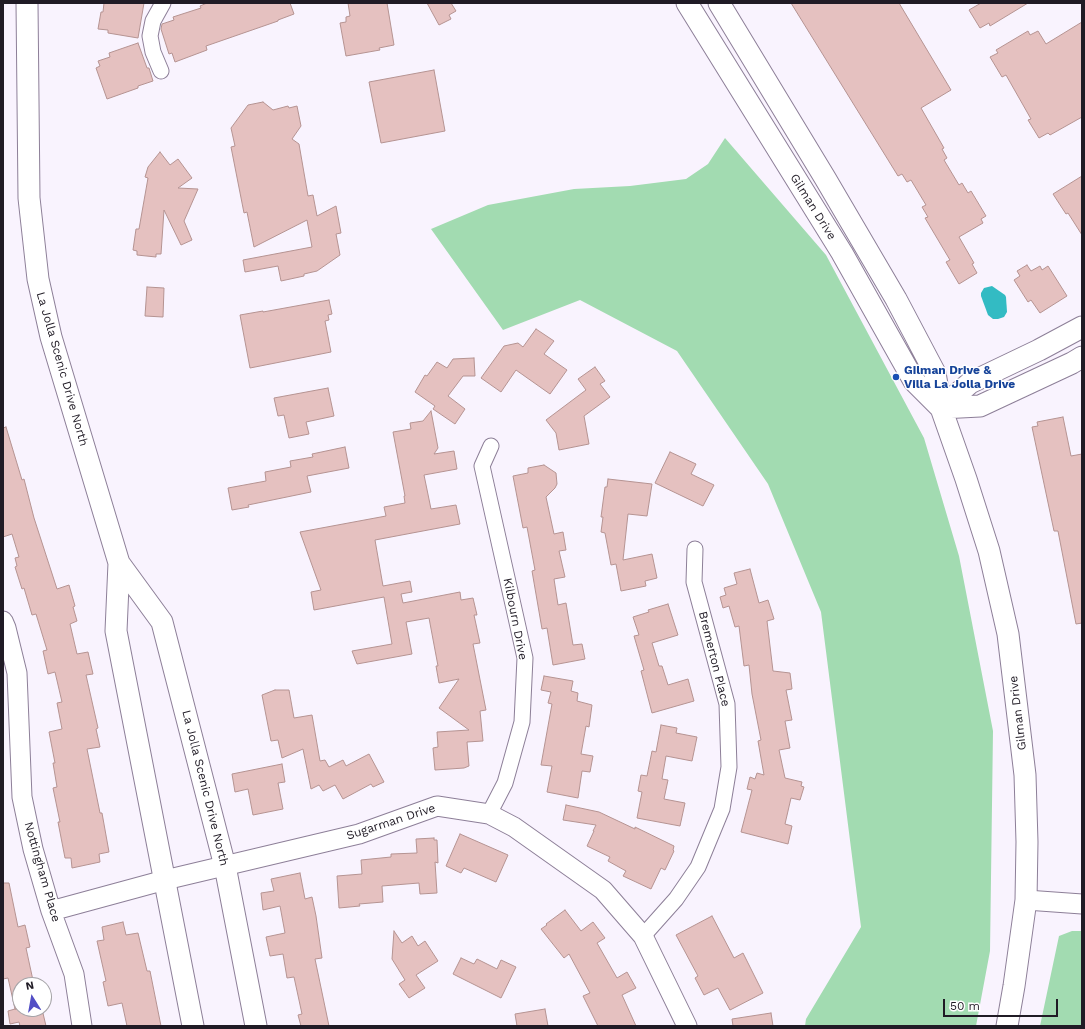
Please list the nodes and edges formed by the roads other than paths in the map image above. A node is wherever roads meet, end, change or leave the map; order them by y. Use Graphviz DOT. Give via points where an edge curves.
graph roads {
  1 [pos="27,3"];
  2 [pos="163,3"];
  3 [pos="687,3"];
  4 [pos="719,3"];
  5 [pos="161,70"];
  6 [pos="1082,327"];
  7 [pos="1082,357"];
  8 [pos="941,408"];
  9 [pos="491,446"];
  10 [pos="695,549"];
  11 [pos="119,563"];
  12 [pos="3,621"];
  13 [pos="490,814"];
  14 [pos="226,866"];
  15 [pos="165,880"];
  16 [pos="1026,900"];
  17 [pos="1082,904"];
  18 [pos="51,911"];
  19 [pos="642,936"];
  20 [pos="82,1026"];
  21 [pos="193,1026"];
  22 [pos="256,1026"];
  23 [pos="687,1026"];
  24 [pos="1006,1026"];
  1 -- 11 [label="main road, La Jolla Scenic Drive North" via="29,198 38,280 51,338"];
  2 -- 5 [label="street" via="153,21 150,36 153,52"];
  3 -- 8 [label="main road, Gilman Drive" via="842,253 914,381"];
  4 -- 8 [label="main road, Gilman Drive" via="896,299 935,373"];
  6 -- 8 [label="main road" via="970,383"];
  7 -- 8 [label="main road" via="980,406"];
  8 -- 16 [label="main road, Gilman Drive" via="989,551 1008,634 1025,774"];
  9 -- 13 [label="street, Kilbourn Drive" via="482,466 525,658 522,722 505,783"];
  10 -- 19 [label="street, Bremerton Place" via="694,582 727,704 729,767 722,809 698,867 676,899"];
  11 -- 14 [label="main road, La Jolla Scenic Drive North" via="162,622"];
  11 -- 15 [label="main road, La Jolla Scenic Drive North" via="116,631"];
  12 -- 18 [label="street, Nottingham Place" via="17,673 22,797 32,849"];
  13 -- 14 [label="street, Sugarman Drive" via="438,806 359,834"];
  13 -- 19 [label="street, Sugarman Drive" via="514,827 603,890"];
  14 -- 15 [label="street, Sugarman Drive"];
  14 -- 22 [label="main road, La Jolla Scenic Drive North"];
  15 -- 18 [label="street, Sugarman Drive"];
  15 -- 21 [label="main road, La Jolla Scenic Drive North"];
  16 -- 17 [label="street"];
  16 -- 24 [label="main road, Gilman Drive"];
  18 -- 20 [label="street, Nottingham Place" via="74,974"];
  19 -- 23 [label="street, Sugarman Drive"];
}
